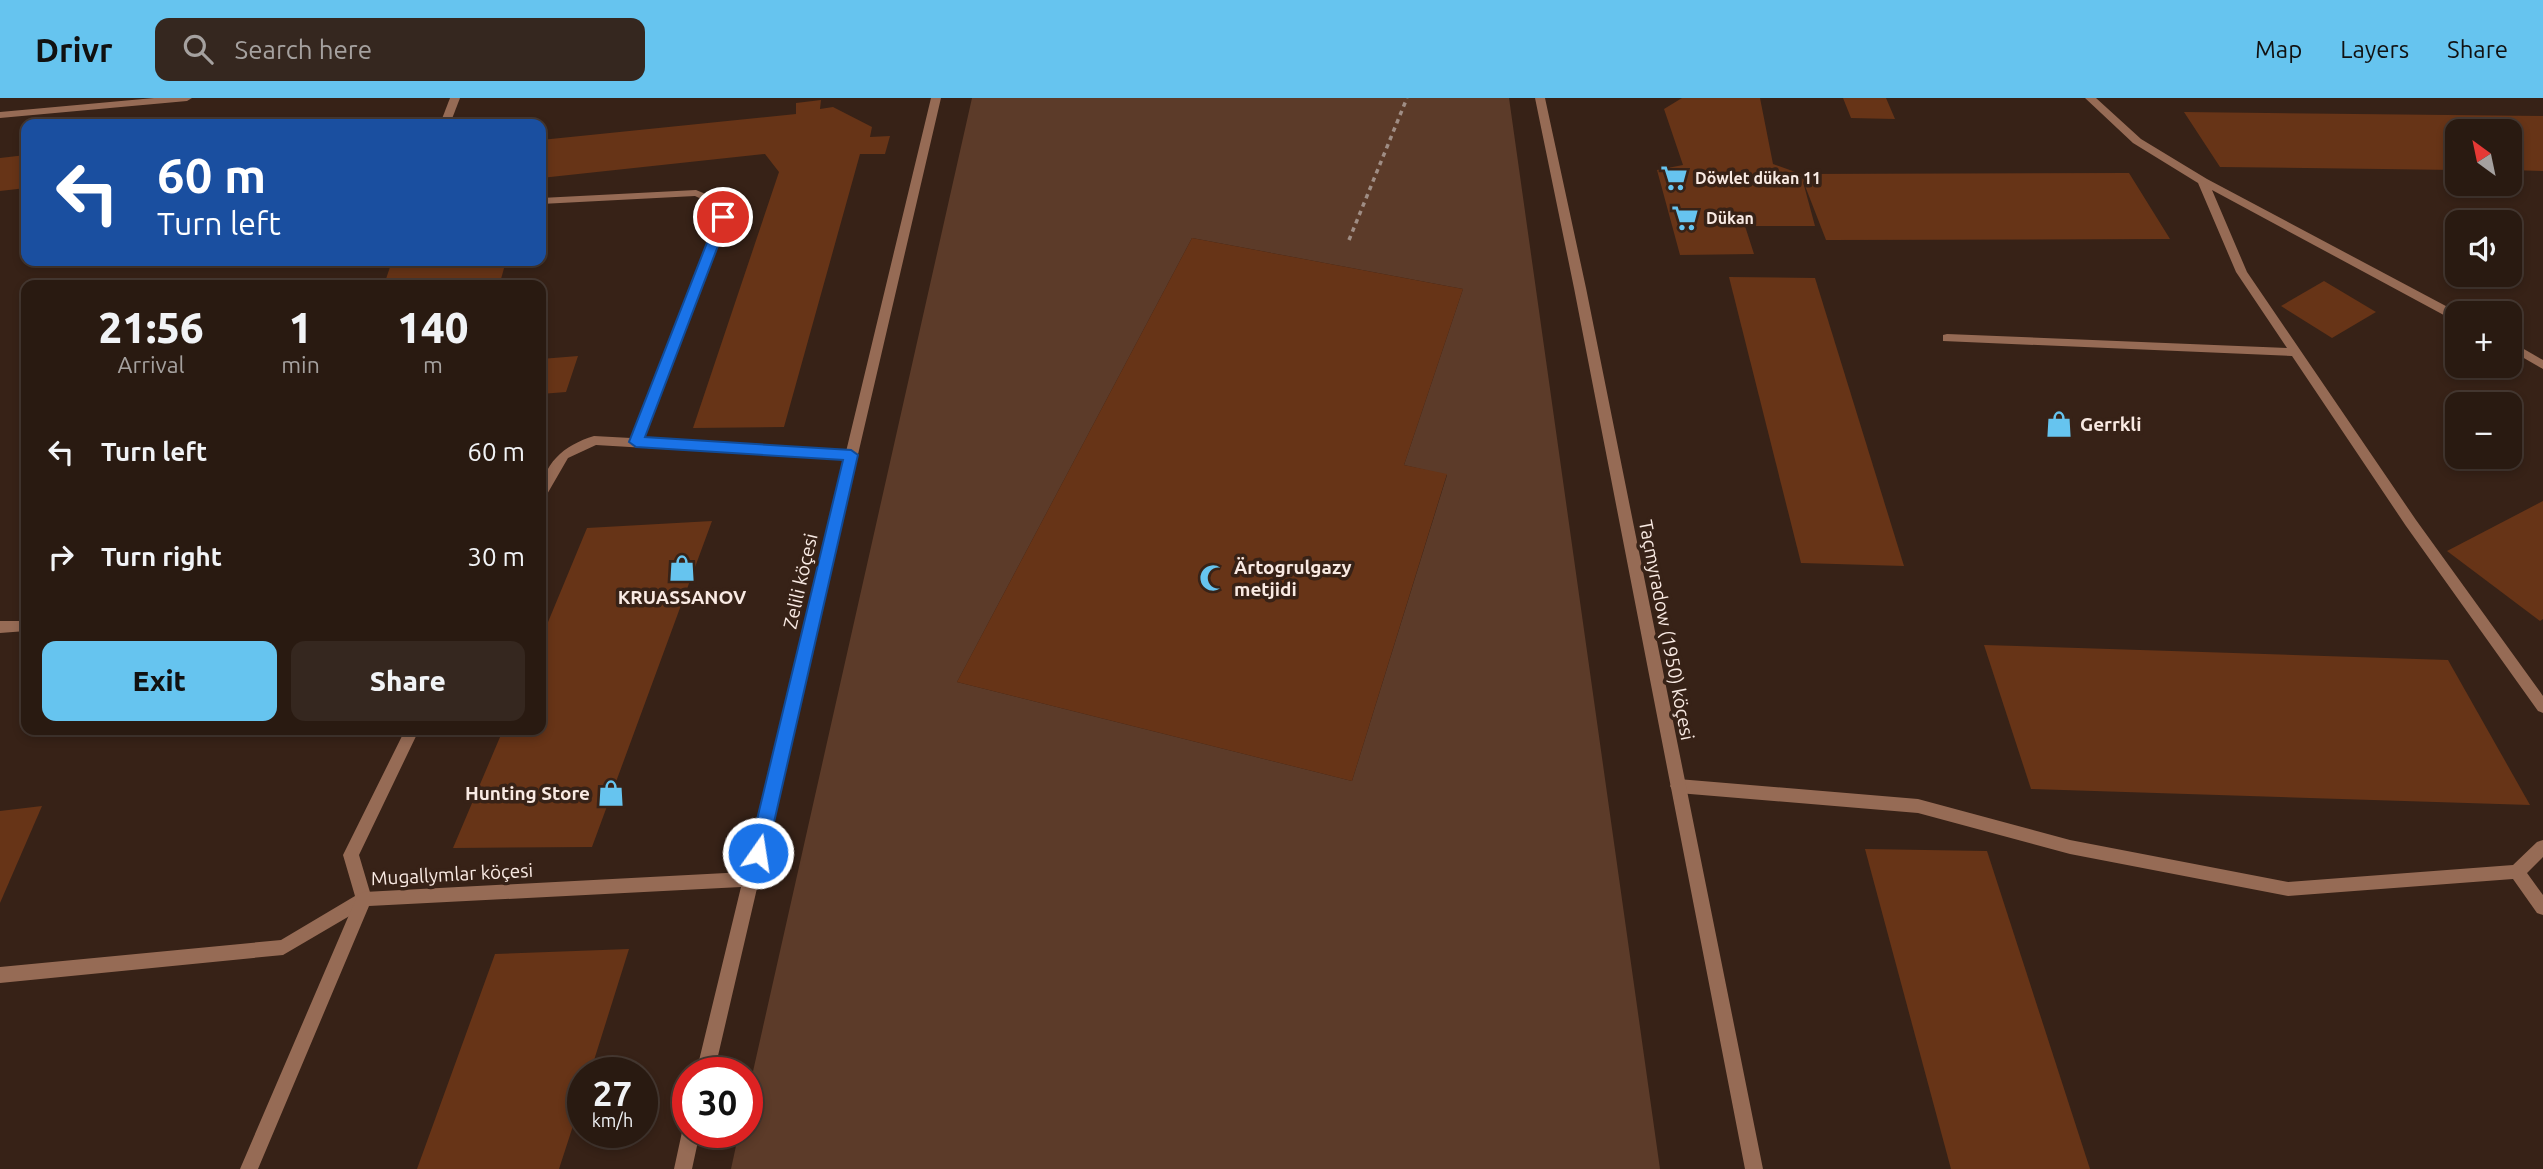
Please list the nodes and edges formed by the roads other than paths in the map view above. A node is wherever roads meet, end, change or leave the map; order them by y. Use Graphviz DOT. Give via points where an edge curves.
graph roads {
  1 [pos="187,98"];
  2 [pos="455,98"];
  3 [pos="936,98"];
  4 [pos="1540,98"];
  5 [pos="2090,98"];
  6 [pos="0,115"];
  7 [pos="447,119"];
  8 [pos="2203,181"];
  9 [pos="546,201"];
  10 [pos="2445,311"];
  11 [pos="1947,338"];
  12 [pos="2296,352"];
  13 [pos="2522,352"];
  14 [pos="2543,365"];
  15 [pos="636,442"];
  16 [pos="851,455"];
  17 [pos="546,486"];
  18 [pos="21,626"];
  19 [pos="0,627"];
  20 [pos="2543,707"];
  21 [pos="410,735"];
  22 [pos="1678,786"];
  23 [pos="2543,847"];
  24 [pos="2517,872"];
  25 [pos="752,879"];
  26 [pos="363,900"];
  27 [pos="2543,908"];
  28 [pos="0,975"];
  29 [pos="709,1057"];
  30 [pos="688,1148"];
  31 [pos="249,1169"];
  32 [pos="683,1169"];
  33 [pos="1754,1169"];
  1 -- 6 [label="street"];
  2 -- 7 [label="street"];
  3 -- 16 [label="street, Zelili köçesi"];
  4 -- 22 [label="street, Taçmyradow (1950) köçesi"];
  5 -- 8 [label="street" via="2137,141"];
  8 -- 10 [label="street"];
  8 -- 12 [label="street" via="2242,272"];
  9 -- 15 [label="street" via="696,193 716,202 723,217"];
  11 -- 12 [label="street"];
  12 -- 20 [label="street"];
  13 -- 14 [label="street"];
  15 -- 16 [label="street"];
  15 -- 17 [label="street" via="594,440 564,455"];
  16 -- 25 [label="street, Zelili köçesi"];
  18 -- 19 [label="street"];
  21 -- 26 [label="street" via="351,855"];
  22 -- 24 [label="street" via="1918,806 2070,847 2288,889"];
  22 -- 33 [label="street, Taçmyradow (1950) köçesi"];
  23 -- 24 [label="street"];
  24 -- 27 [label="street"];
  25 -- 26 [label="street, Mugallymlar köçesi"];
  25 -- 29 [label="street, Zelili köçesi"];
  26 -- 28 [label="street" via="283,947"];
  26 -- 31 [label="street, Mugallymlar köçesi"];
  30 -- 32 [label="street"];
}
